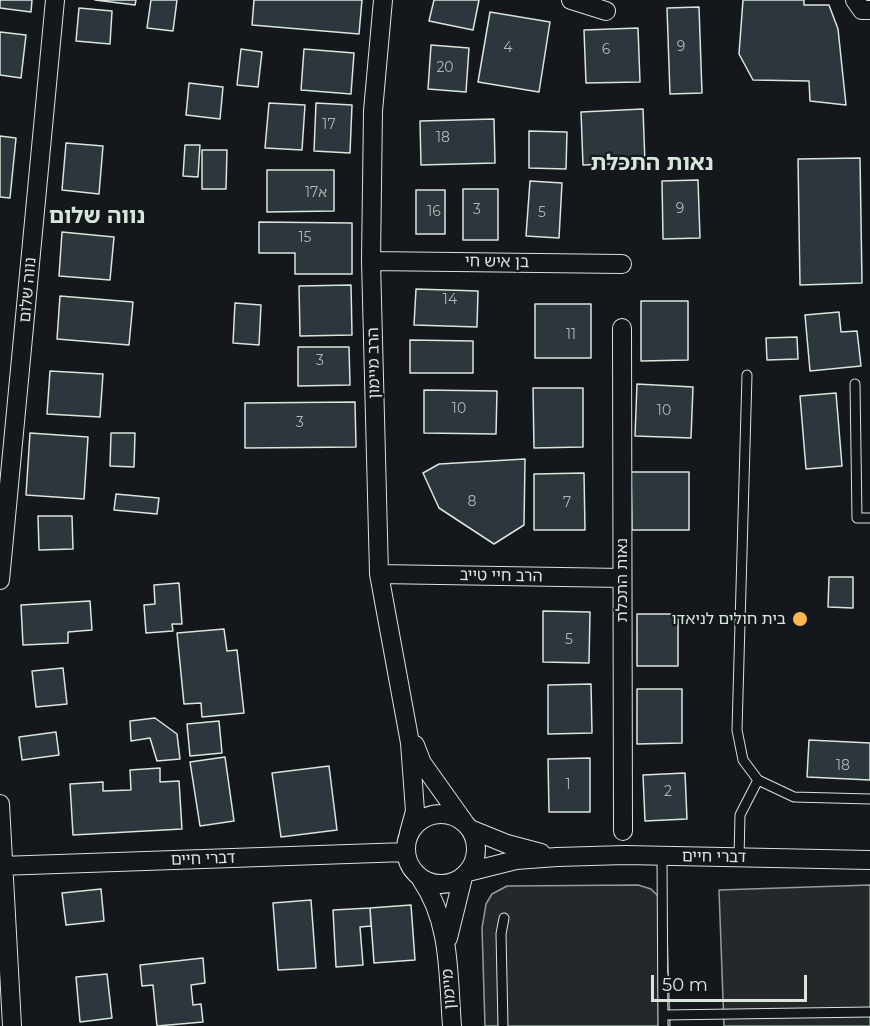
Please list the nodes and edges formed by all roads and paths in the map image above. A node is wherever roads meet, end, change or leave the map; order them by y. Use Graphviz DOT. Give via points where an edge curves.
graph roads {
  1 [pos="55,0"];
  2 [pos="383,0"];
  3 [pos="571,0"];
  4 [pos="855,0"];
  5 [pos="870,10"];
  6 [pos="606,11"];
  7 [pos="372,261"];
  8 [pos="622,264"];
  9 [pos="622,328"];
  10 [pos="747,375"];
  11 [pos="855,384"];
  12 [pos="870,518"];
  13 [pos="379,574"];
  14 [pos="622,578"];
  15 [pos="0,580"];
  16 [pos="406,723"];
  17 [pos="758,780"];
  18 [pos="870,799"];
  19 [pos="0,804"];
  20 [pos="467,826"];
  21 [pos="623,831"];
  22 [pos="409,833"];
  23 [pos="406,852"];
  24 [pos="557,857"];
  25 [pos="662,857"];
  26 [pos="739,858"];
  27 [pos="870,860"];
  28 [pos="2,866"];
  29 [pos="465,874"];
  30 [pos="421,879"];
  31 [pos="504,918"];
  32 [pos="446,952"];
  33 [pos="870,1012"];
  34 [pos="664,1015"];
  35 [pos="12,1026"];
  36 [pos="452,1026"];
  37 [pos="503,1026"];
  38 [pos="663,1026"];
  1 -- 15 [label="street, נווה שלום"];
  2 -- 7 [label="street, הרב מיימון" via="373,111"];
  3 -- 6 [label="street"];
  4 -- 5 [label="street" via="862,10"];
  7 -- 8 [label="street, בן איש חי"];
  7 -- 13 [label="street, הרב מיימון"];
  9 -- 14 [label="street, נאות התכלת"];
  10 -- 17 [label="lane" via="737,730 743,760"];
  11 -- 12 [label="lane" via="856,518"];
  13 -- 14 [label="street, הרב חיי טייב"];
  13 -- 16 [label="street, הרב מיימון"];
  14 -- 21 [label="street, נאות התכלת"];
  16 -- 20 [label="street, הרב מיימון" via="422,764"];
  16 -- 22 [label="street, הרב מיימון" via="415,810"];
  17 -- 18 [label="lane" via="794,797"];
  17 -- 26 [label="lane" via="740,815"];
  19 -- 28 [label="street"];
  20 -- 22 [label="street" via="455,817 434,815 424,818"];
  20 -- 24 [label="street, דברי חיים" via="507,844"];
  20 -- 29 [label="street" via="476,847 473,865"];
  22 -- 23 [label="street"];
  23 -- 28 [label="street, דברי חיים"];
  23 -- 30 [label="street" via="413,872"];
  24 -- 25 [label="street, דברי חיים"];
  24 -- 29 [label="street, דברי חיים" via="516,860"];
  25 -- 26 [label="street, דברי חיים"];
  25 -- 34 [label="lane"];
  26 -- 27 [label="street, דברי חיים"];
  28 -- 35 [label="street"];
  29 -- 30 [label="street" via="442,885"];
  29 -- 32 [label="street"];
  30 -- 32 [label="street" via="437,907"];
  31 -- 37 [label="lane"];
  32 -- 36 [label="street, מיימון"];
  33 -- 34 [label="lane"];
  34 -- 38 [label="lane"];
}
